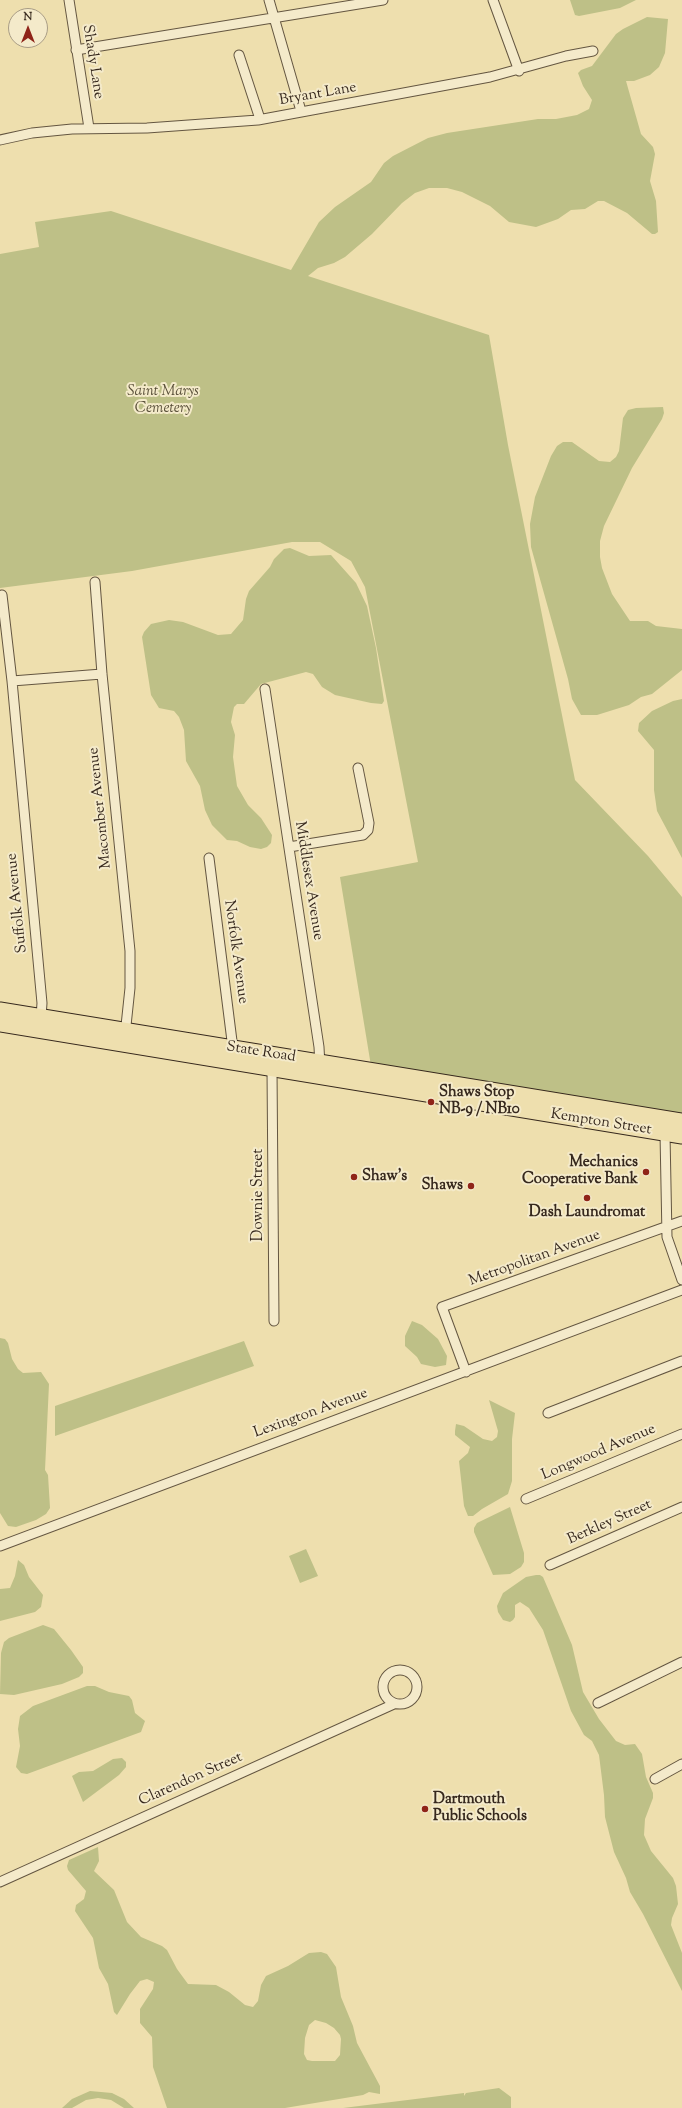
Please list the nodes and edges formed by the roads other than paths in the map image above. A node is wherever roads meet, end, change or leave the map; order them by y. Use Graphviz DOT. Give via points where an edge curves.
graph roads {
  1 [pos="69,0"];
  2 [pos="269,0"];
  3 [pos="383,0"];
  4 [pos="494,0"];
  5 [pos="274,18"];
  6 [pos="76,50"];
  7 [pos="593,51"];
  8 [pos="239,55"];
  9 [pos="519,71"];
  10 [pos="300,112"];
  11 [pos="260,119"];
  12 [pos="89,128"];
  13 [pos="0,140"];
  14 [pos="95,582"];
  15 [pos="2,595"];
  16 [pos="102,674"];
  17 [pos="12,681"];
  18 [pos="265,689"];
  19 [pos="358,768"];
  20 [pos="289,847"];
  21 [pos="209,858"];
  22 [pos="0,1010"];
  23 [pos="42,1017"];
  24 [pos="0,1024"];
  25 [pos="125,1038"];
  26 [pos="233,1049"];
  27 [pos="272,1069"];
  28 [pos="319,1070"];
  29 [pos="521,1103"];
  30 [pos="682,1121"];
  31 [pos="665,1134"];
  32 [pos="682,1136"];
  33 [pos="682,1221"];
  34 [pos="667,1226"];
  35 [pos="682,1280"];
  36 [pos="682,1290"];
  37 [pos="274,1321"];
  38 [pos="682,1361"];
  39 [pos="466,1372"];
  40 [pos="548,1413"];
  41 [pos="682,1434"];
  42 [pos="526,1498"];
  43 [pos="682,1507"];
  44 [pos="0,1546"];
  45 [pos="550,1565"];
  46 [pos="682,1662"];
  47 [pos="598,1703"];
  48 [pos="394,1704"];
  49 [pos="682,1764"];
  50 [pos="655,1779"];
  51 [pos="0,1882"];
  1 -- 6 [label="street, Shady Lane"];
  2 -- 5 [label="street"];
  3 -- 5 [label="street"];
  4 -- 9 [label="street"];
  5 -- 6 [label="street"];
  5 -- 10 [label="street"];
  6 -- 12 [label="street, Shady Lane"];
  7 -- 9 [label="street, Bryant Lane" via="566,56"];
  8 -- 11 [label="street"];
  9 -- 10 [label="street, Bryant Lane"];
  10 -- 11 [label="street, Bryant Lane"];
  11 -- 12 [label="street, Bryant Lane" via="147,128"];
  12 -- 13 [label="street, Bryant Lane" via="43,132"];
  14 -- 16 [label="street, Macomber Avenue"];
  15 -- 17 [label="street, Suffolk Avenue"];
  16 -- 17 [label="street"];
  16 -- 25 [label="street, Macomber Avenue" via="130,951 130,988"];
  17 -- 23 [label="street, Suffolk Avenue"];
  18 -- 20 [label="street, Middlesex Avenue"];
  19 -- 20 [label="street" via="369,823 368,830 363,835"];
  20 -- 28 [label="street, Middlesex Avenue" via="319,1047"];
  21 -- 26 [label="street, Norfolk Avenue"];
  22 -- 23 [label="main road, State Road"];
  23 -- 25 [label="main road, State Road"];
  24 -- 25 [label="main road, State Road"];
  25 -- 26 [label="main road, State Road"];
  25 -- 27 [label="main road, State Road"];
  26 -- 28 [label="main road, State Road"];
  27 -- 28 [label="main road, State Road"];
  27 -- 37 [label="street, Downie Street"];
  28 -- 29 [label="main road, State Road"];
  29 -- 30 [label="main road, Kempton Street"];
  29 -- 31 [label="main road, Kempton Street"];
  31 -- 32 [label="main road, Kempton Street"];
  31 -- 34 [label="street"];
  33 -- 34 [label="street, Metropolitan Avenue"];
  34 -- 35 [label="street" via="667,1237"];
  34 -- 39 [label="street, Metropolitan Avenue" via="442,1307"];
  36 -- 39 [label="street, Lexington Avenue"];
  38 -- 40 [label="street"];
  39 -- 44 [label="street, Lexington Avenue"];
  41 -- 42 [label="street, Longwood Avenue"];
  43 -- 45 [label="street, Berkley Street"];
  46 -- 47 [label="street"];
  48 -- 51 [label="street, Clarendon Street"];
  49 -- 50 [label="street"];
}
